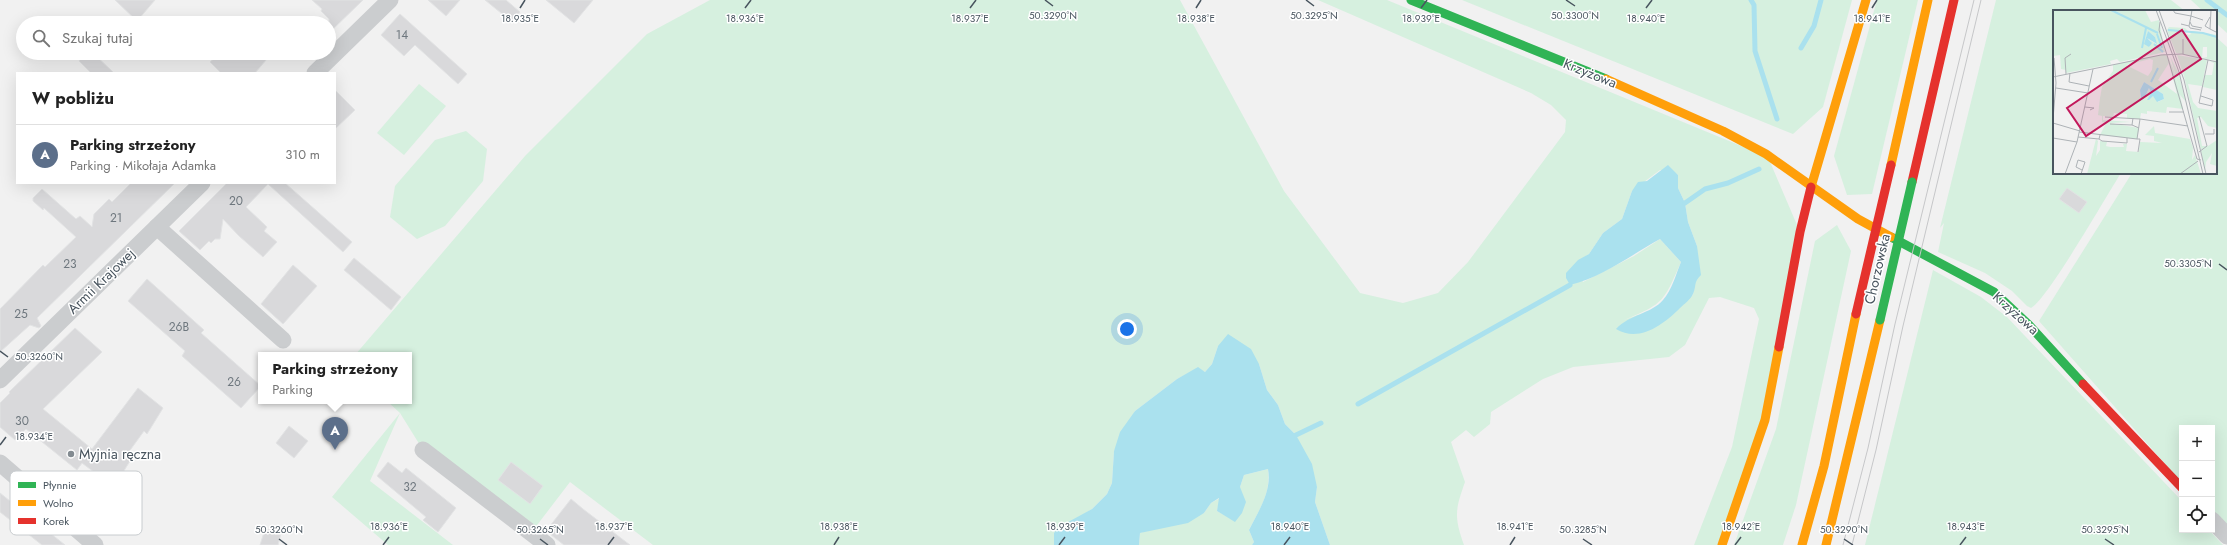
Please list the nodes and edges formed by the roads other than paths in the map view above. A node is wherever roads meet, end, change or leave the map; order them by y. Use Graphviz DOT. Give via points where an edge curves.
graph roads {
  1 [pos="390,0"];
  2 [pos="1411,0"];
  3 [pos="1866,0"];
  4 [pos="1928,0"];
  5 [pos="1954,0"];
  6 [pos="336,53"];
  7 [pos="328,60"];
  8 [pos="316,72"];
  9 [pos="201,184"];
  10 [pos="1811,187"];
  11 [pos="157,227"];
  12 [pos="283,340"];
  13 [pos="0,380"];
  14 [pos="423,450"];
  15 [pos="0,463"];
  16 [pos="10,472"];
  17 [pos="2179,485"];
  18 [pos="2215,523"];
  19 [pos="84,535"];
  20 [pos="2227,536"];
  21 [pos="96,545"];
  22 [pos="547,545"];
  23 [pos="1722,545"];
  24 [pos="1802,545"];
  25 [pos="1826,545"];
  1 -- 6 [label="street"];
  2 -- 10 [label="main road, Krzyżowa" via="1679,110 1766,154"];
  3 -- 10 [label="main road"];
  4 -- 24 [label="main road, Chorzowska, bridge" via="1824,466"];
  5 -- 25 [label="main road, Chorzowska, bridge"];
  7 -- 8 [label="street"];
  9 -- 11 [label="street, Armii Krajowej"];
  10 -- 17 [label="main road, Krzyżowa" via="1858,219 1979,282 2010,304"];
  10 -- 23 [label="main road" via="1800,232 1765,420"];
  11 -- 12 [label="street"];
  11 -- 13 [label="street, Armii Krajowej"];
  14 -- 22 [label="street"];
  15 -- 16 [label="street"];
  18 -- 20 [label="street"];
  19 -- 21 [label="street"];
}
